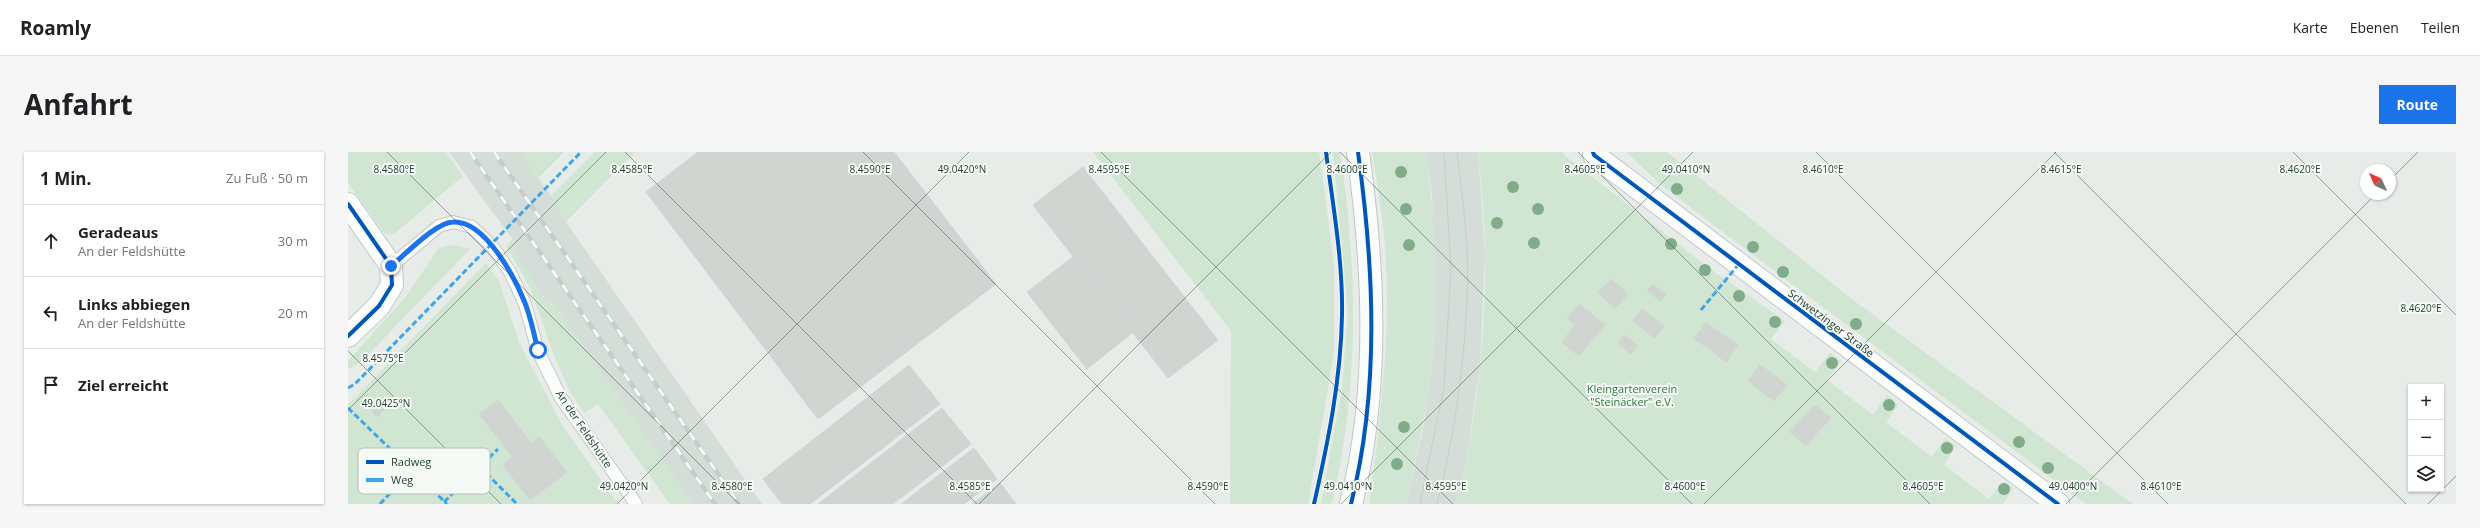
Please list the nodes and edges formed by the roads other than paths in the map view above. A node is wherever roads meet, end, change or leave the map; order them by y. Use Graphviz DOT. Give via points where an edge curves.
graph roads {
  1 [pos="1358,152"];
  2 [pos="1593,154"];
  3 [pos="348,204"];
  4 [pos="391,266"];
  5 [pos="348,336"];
  6 [pos="636,504"];
  7 [pos="1351,504"];
  8 [pos="2058,504"];
  1 -- 7 [label="street" via="1370,264 1371,354 1361,448"];
  2 -- 8 [label="street, Schwetzinger Straße"];
  3 -- 4 [label="street"];
  4 -- 5 [label="street" via="392,286 379,306"];
  4 -- 6 [label="lane, An der Feldshütte" via="439,226 453,222 472,227 492,246 510,272 525,304 538,350 561,398"];
}
